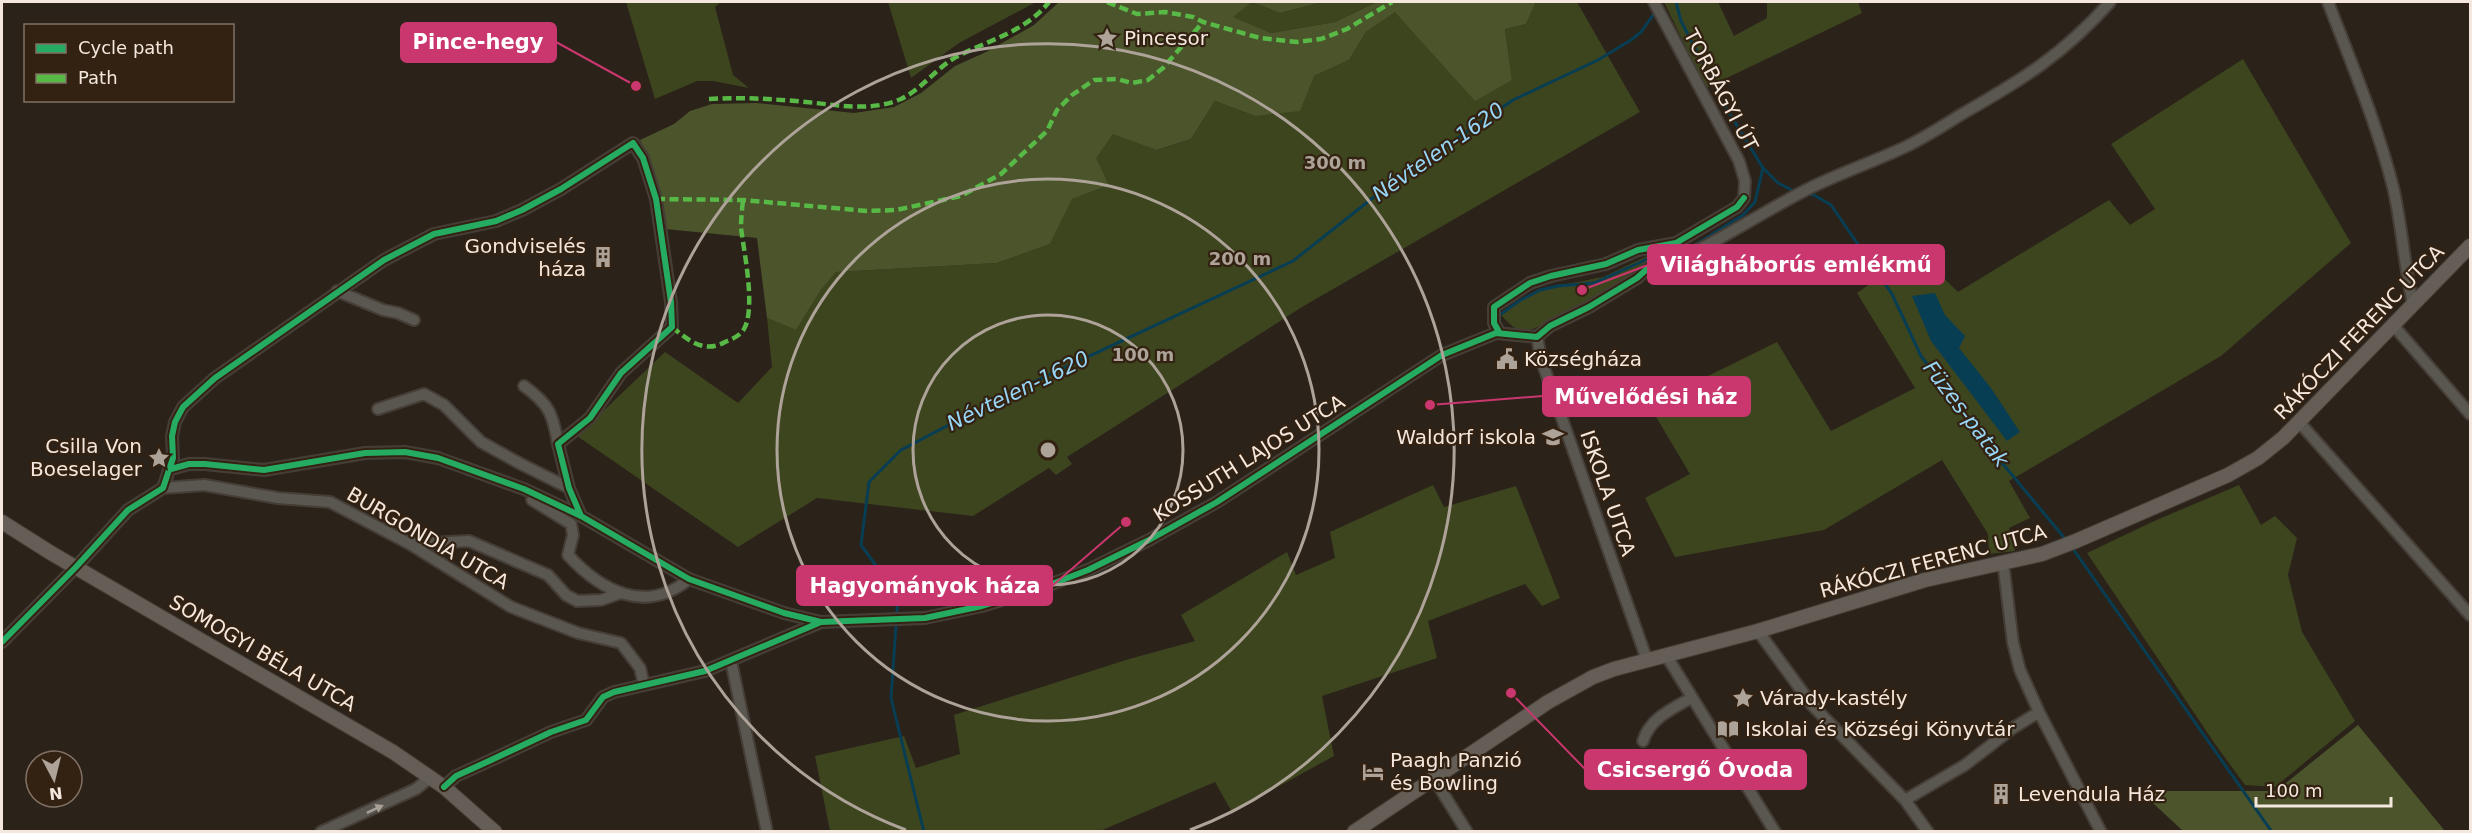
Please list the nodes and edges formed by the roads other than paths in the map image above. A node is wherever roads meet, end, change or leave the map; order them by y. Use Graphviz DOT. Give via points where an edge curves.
graph roads {
  1 [pos="2110,2"];
  2 [pos="2328,2"];
  3 [pos="1656,5"];
  4 [pos="1744,198"];
  5 [pos="1760,214"];
  6 [pos="1676,243"];
  7 [pos="2470,246"];
  8 [pos="1644,273"];
  9 [pos="337,291"];
  10 [pos="2414,304"];
  11 [pos="414,320"];
  12 [pos="1495,324"];
  13 [pos="2393,325"];
  14 [pos="1537,337"];
  15 [pos="524,386"];
  16 [pos="378,409"];
  17 [pos="2470,414"];
  18 [pos="2299,422"];
  19 [pos="558,444"];
  20 [pos="171,469"];
  21 [pos="492,479"];
  22 [pos="182,485"];
  23 [pos="163,488"];
  24 [pos="570,488"];
  25 [pos="581,516"];
  26 [pos="2,522"];
  27 [pos="410,544"];
  28 [pos="2003,562"];
  29 [pos="76,567"];
  30 [pos="689,579"];
  31 [pos="618,594"];
  32 [pos="2470,615"];
  33 [pos="821,622"];
  34 [pos="1758,631"];
  35 [pos="2,642"];
  36 [pos="1666,655"];
  37 [pos="1647,660"];
  38 [pos="732,661"];
  39 [pos="644,685"];
  40 [pos="1691,698"];
  41 [pos="2039,712"];
  42 [pos="1643,741"];
  43 [pos="430,777"];
  44 [pos="1433,777"];
  45 [pos="444,786"];
  46 [pos="1905,800"];
  47 [pos="321,831"];
  48 [pos="495,831"];
  49 [pos="767,831"];
  50 [pos="1354,831"];
  51 [pos="1467,831"];
  52 [pos="1775,831"];
  53 [pos="1928,831"];
  54 [pos="2101,831"];
  1 -- 5 [label="street, KOSSUTH LAJOS UTCA" via="2057,54 2012,86 1907,146 1851,168"];
  2 -- 10 [label="street" via="2386,161"];
  3 -- 4 [label="street, TORBÁGYI ÚT" via="1739,161 1745,181"];
  4 -- 5 [label="street"];
  4 -- 6 [label="street, KOSSUTH LAJOS UTCA" via="1737,207"];
  5 -- 8 [label="street, KOSSUTH LAJOS UTCA" via="1717,241"];
  6 -- 8 [label="street, KOSSUTH LAJOS UTCA"];
  6 -- 12 [label="street, KOSSUTH LAJOS UTCA" via="1638,250 1606,264 1530,283 1494,307"];
  7 -- 10 [label="main road, RÁKÓCZI FERENC UTCA"];
  8 -- 14 [label="street, KOSSUTH LAJOS UTCA"];
  9 -- 11 [label="street"];
  9 -- 19 [label="street" via="424,238 496,221 522,210 633,143 643,158 656,200 672,327 621,373 590,418"];
  9 -- 20 [label="street" via="183,407 175,422"];
  10 -- 13 [label="main road, RÁKÓCZI FERENC UTCA"];
  12 -- 14 [label="street, KOSSUTH LAJOS UTCA"];
  12 -- 33 [label="street, KOSSUTH LAJOS UTCA" via="1217,502 1088,570 982,606 925,618"];
  13 -- 17 [label="street"];
  13 -- 18 [label="main road, RÁKÓCZI FERENC UTCA"];
  14 -- 37 [label="street, ISKOLA UTCA" via="1541,359"];
  15 -- 19 [label="street" via="553,417"];
  16 -- 24 [label="street" via="424,394 444,405 481,442"];
  18 -- 28 [label="main road, RÁKÓCZI FERENC UTCA" via="2243,467 2070,544"];
  18 -- 32 [label="street"];
  19 -- 24 [label="street"];
  20 -- 21 [label="street" via="205,464 264,470 365,453 405,452 438,458"];
  20 -- 22 [label="street"];
  20 -- 23 [label="street"];
  21 -- 25 [label="street" via="524,489"];
  21 -- 31 [label="street" via="571,524 573,535 568,555 591,577"];
  22 -- 23 [label="street, BURGONDIA UTCA"];
  22 -- 27 [label="street, BURGONDIA UTCA" via="330,502"];
  23 -- 29 [label="street" via="128,510"];
  24 -- 25 [label="street"];
  25 -- 30 [label="street"];
  26 -- 29 [label="main road, SOMOGYI BÉLA UTCA"];
  27 -- 31 [label="street" via="469,542 548,575 577,601 601,600"];
  27 -- 39 [label="street, BURGONDIA UTCA" via="531,617 621,643 640,668"];
  28 -- 34 [label="main road, RÁKÓCZI FERENC UTCA" via="1925,580"];
  28 -- 41 [label="street" via="2013,644"];
  29 -- 35 [label="street"];
  29 -- 43 [label="main road, SOMOGYI BÉLA UTCA" via="345,723"];
  30 -- 31 [label="street" via="664,594"];
  30 -- 33 [label="street"];
  33 -- 38 [label="street, KOSSUTH LAJOS UTCA"];
  34 -- 36 [label="main road, RÁKÓCZI FERENC UTCA"];
  34 -- 46 [label="street" via="1812,705"];
  36 -- 37 [label="main road, RÁKÓCZI FERENC UTCA"];
  36 -- 40 [label="street"];
  37 -- 44 [label="main road, RÁKÓCZI FERENC UTCA" via="1614,669 1569,689"];
  38 -- 39 [label="street"];
  38 -- 49 [label="street"];
  39 -- 45 [label="street" via="603,697 586,720 456,776"];
  40 -- 42 [label="street" via="1661,715"];
  40 -- 52 [label="street"];
  41 -- 46 [label="street" via="1965,765"];
  41 -- 54 [label="street"];
  43 -- 45 [label="main road, SOMOGYI BÉLA UTCA"];
  47 -- 43 [label="street, one-way" via="412,791"];
  44 -- 50 [label="main road, RÁKÓCZI FERENC UTCA"];
  44 -- 51 [label="street"];
  45 -- 48 [label="main road, SOMOGYI BÉLA UTCA"];
  46 -- 53 [label="street"];
}
